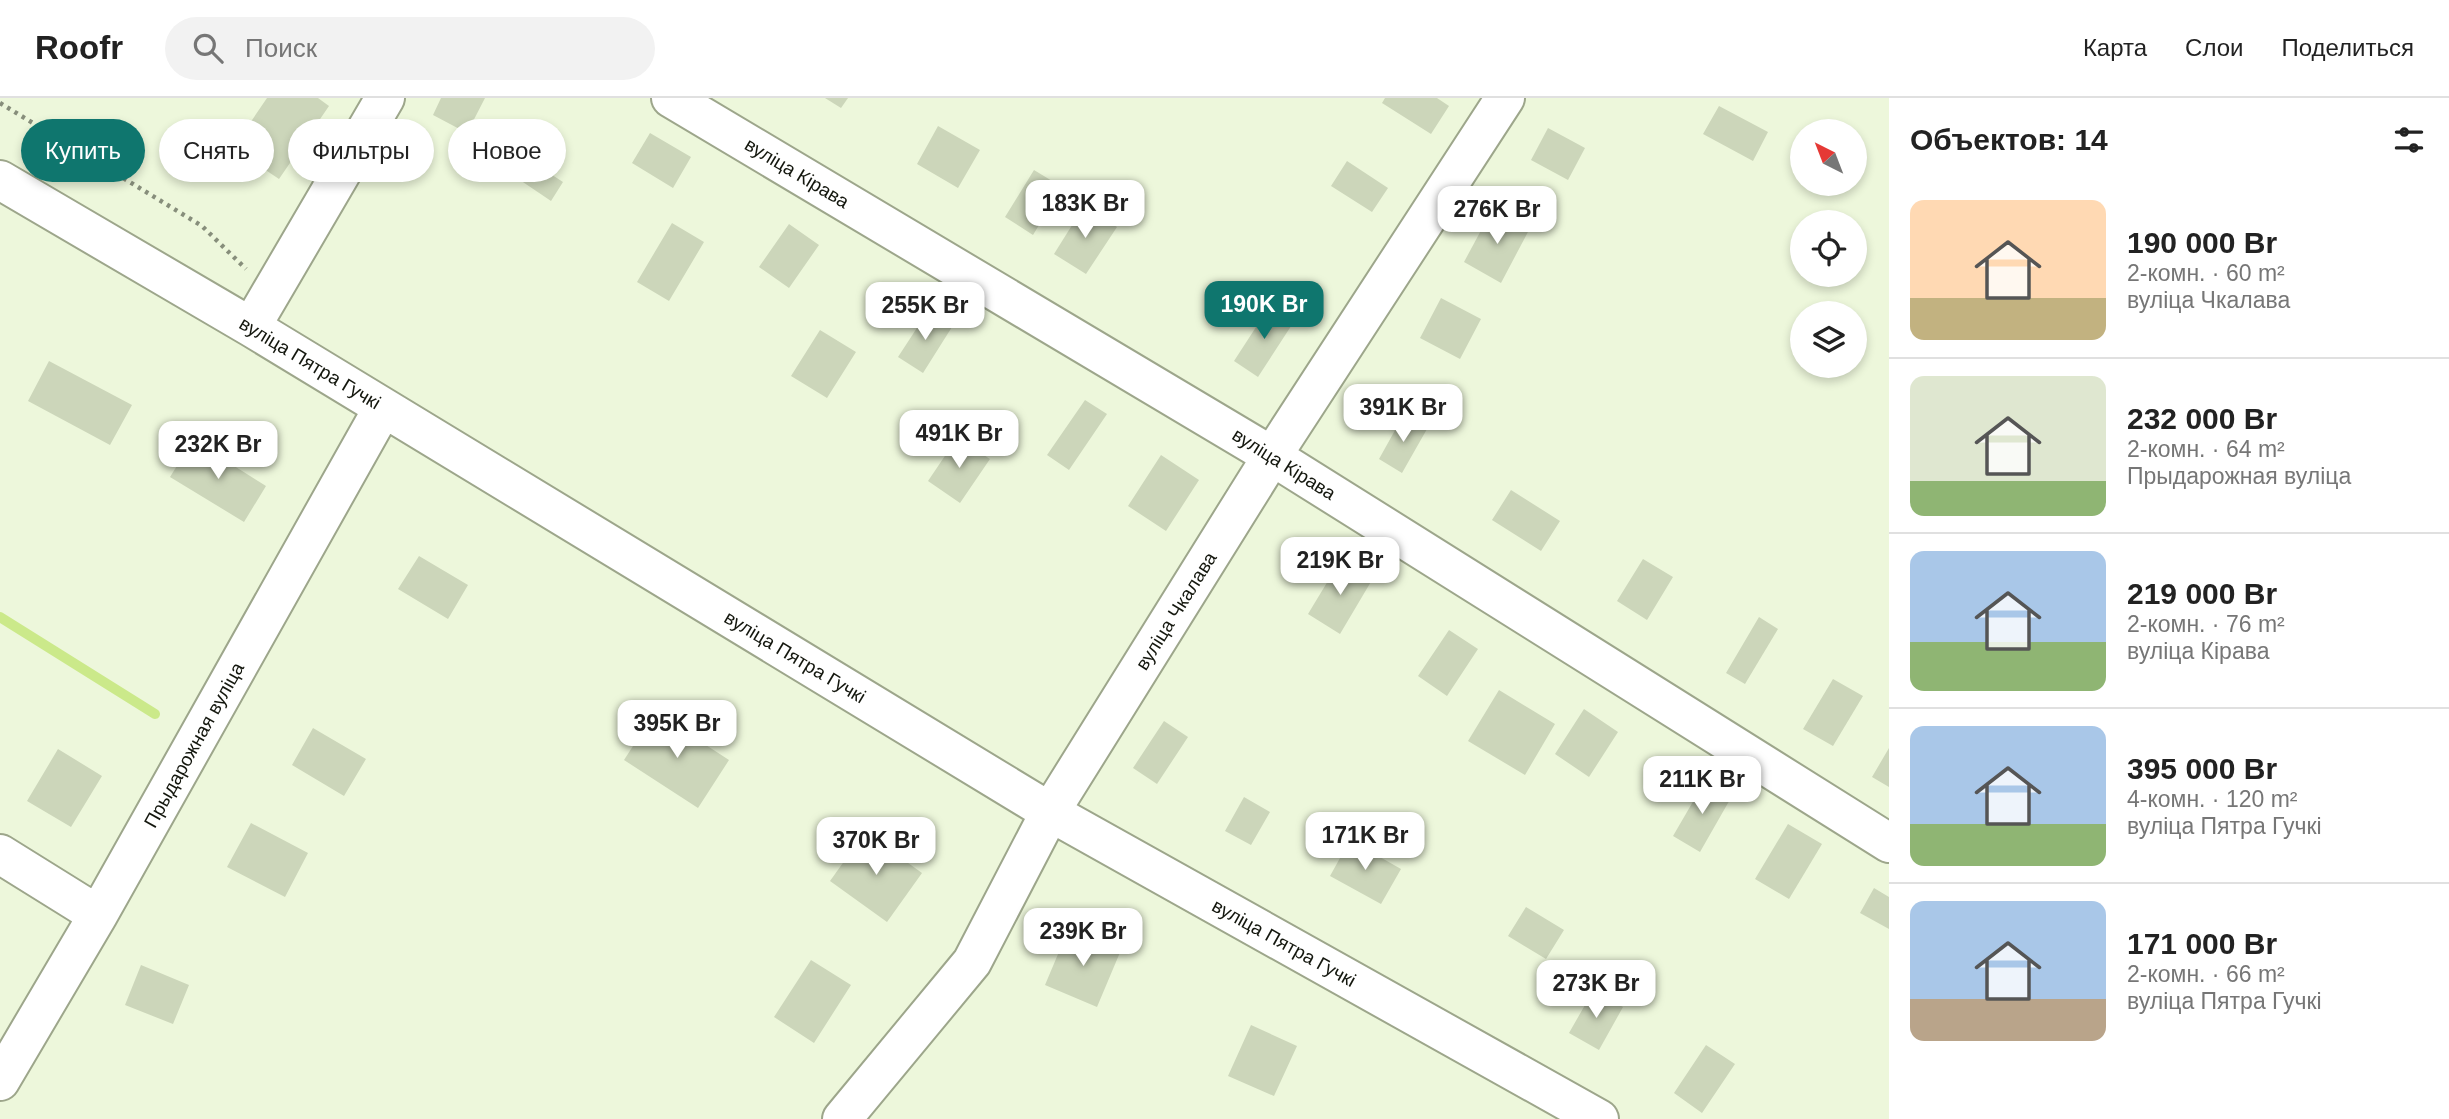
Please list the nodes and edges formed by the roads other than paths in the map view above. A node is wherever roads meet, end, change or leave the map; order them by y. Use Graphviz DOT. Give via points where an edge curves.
graph roads {
  1 [pos="385,98"];
  2 [pos="671,98"];
  3 [pos="1505,98"];
  4 [pos="0,180"];
  5 [pos="251,327"];
  6 [pos="383,408"];
  7 [pos="1272,456"];
  8 [pos="1050,812"];
  9 [pos="1889,843"];
  10 [pos="0,855"];
  11 [pos="98,915"];
  12 [pos="0,1081"];
  13 [pos="842,1119"];
  14 [pos="1599,1119"];
  1 -- 5 [label="street"];
  2 -- 7 [label="street, вуліца Кірава"];
  3 -- 7 [label="street, вуліца Чкалава"];
  4 -- 5 [label="street, вуліца Пятра Гучкі"];
  5 -- 6 [label="street, вуліца Пятра Гучкі"];
  6 -- 8 [label="street, вуліца Пятра Гучкі"];
  6 -- 11 [label="street, Прыдарожная вуліца"];
  7 -- 8 [label="street, вуліца Чкалава"];
  7 -- 9 [label="street, вуліца Кірава"];
  8 -- 13 [label="street, вуліца Чкалава" via="972,962"];
  8 -- 14 [label="street, вуліца Пятра Гучкі"];
  10 -- 11 [label="street"];
  11 -- 12 [label="street, Прыдарожная вуліца"];
}
